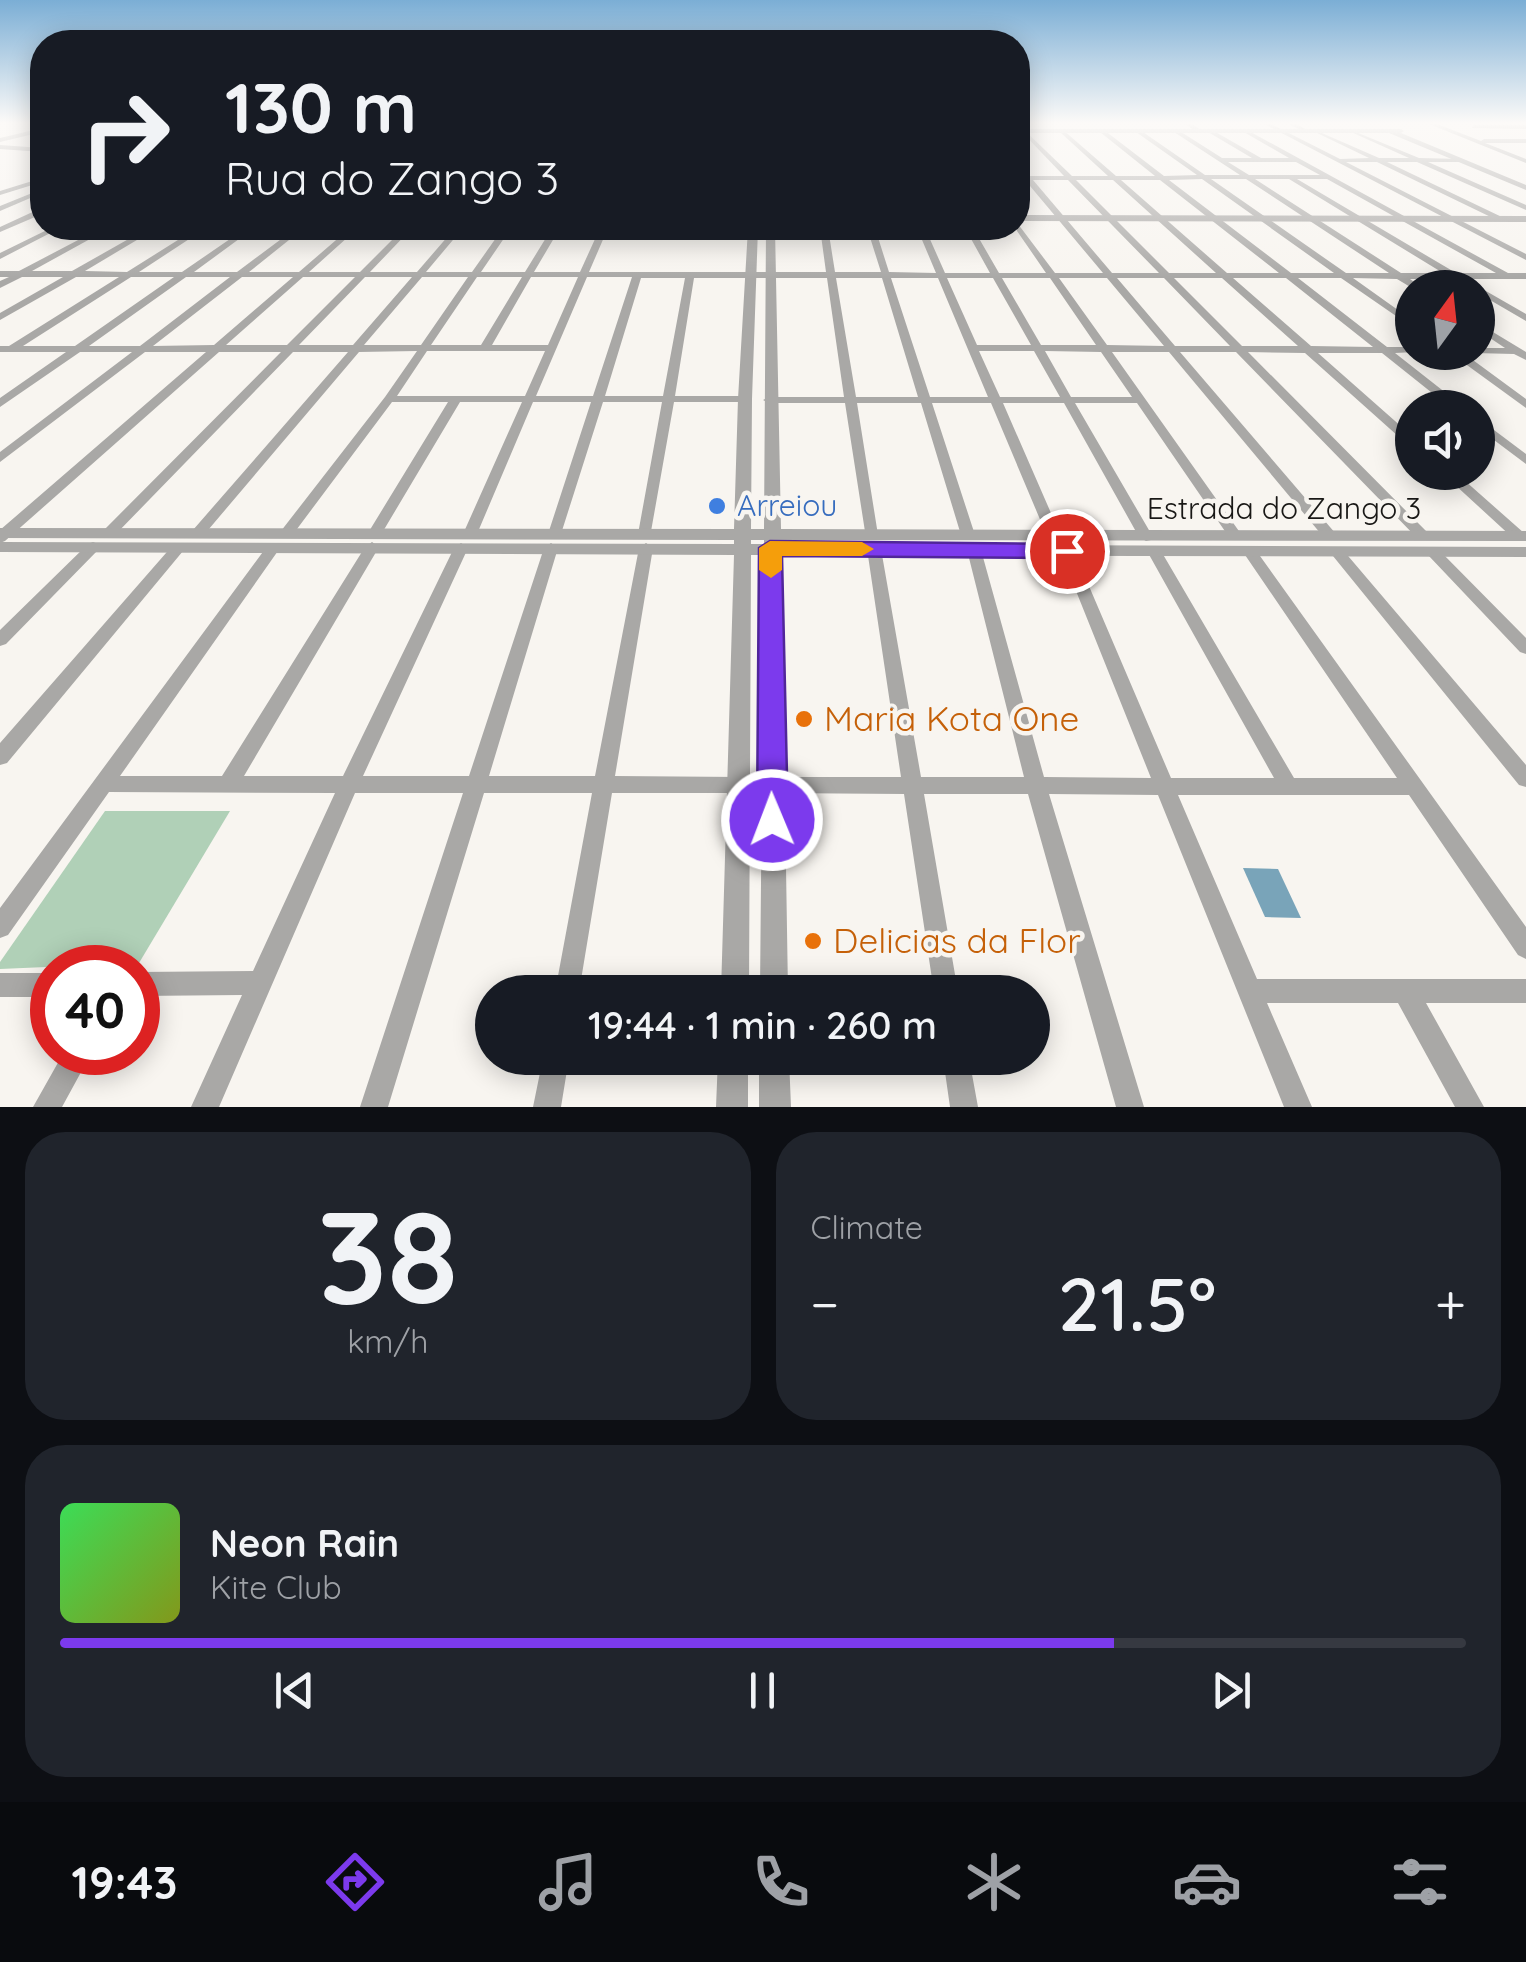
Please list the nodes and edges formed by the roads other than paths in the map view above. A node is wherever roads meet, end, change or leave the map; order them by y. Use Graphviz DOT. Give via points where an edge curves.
graph roads {
  1 [pos="1067,176"];
  2 [pos="1113,176"];
  3 [pos="1159,176"];
  4 [pos="1201,176"];
  5 [pos="1242,176"];
  6 [pos="1327,176"];
  7 [pos="1370,176"];
  8 [pos="1411,176"];
  9 [pos="1453,176"];
  10 [pos="1501,176"];
  11 [pos="1288,177"];
  12 [pos="1030,178"];
  13 [pos="1069,178"];
  14 [pos="1116,178"];
  15 [pos="1162,178"];
  16 [pos="1204,178"];
  17 [pos="1245,178"];
  18 [pos="1331,178"];
  19 [pos="30,184"];
  20 [pos="1526,185"];
  21 [pos="1030,187"];
  22 [pos="0,193"];
  23 [pos="30,197"];
  24 [pos="1526,208"];
  25 [pos="0,213"];
  26 [pos="28,217"];
  27 [pos="1030,218"];
  28 [pos="1059,218"];
  29 [pos="1106,218"];
  30 [pos="1160,218"];
  31 [pos="1213,218"];
  32 [pos="1260,218"];
  33 [pos="1307,218"];
  34 [pos="1357,218"];
  35 [pos="1404,218"];
  36 [pos="1452,218"];
  37 [pos="1502,219"];
  38 [pos="1526,219"];
  39 [pos="0,230"];
  40 [pos="32,240"];
  41 [pos="84,240"];
  42 [pos="131,240"];
  43 [pos="183,240"];
  44 [pos="233,240"];
  45 [pos="284,240"];
  46 [pos="340,240"];
  47 [pos="396,240"];
  48 [pos="449,240"];
  49 [pos="498,240"];
  50 [pos="549,240"];
  51 [pos="598,240"];
  52 [pos="753,240"];
  53 [pos="771,240"];
  54 [pos="826,240"];
  55 [pos="875,240"];
  56 [pos="926,240"];
  57 [pos="976,240"];
  58 [pos="1028,240"];
  59 [pos="0,256"];
  60 [pos="1526,256"];
  61 [pos="1445,270"];
  62 [pos="130,273"];
  63 [pos="1395,273"];
  64 [pos="0,274"];
  65 [pos="20,274"];
  66 [pos="73,274"];
  67 [pos="185,274"];
  68 [pos="239,274"];
  69 [pos="302,274"];
  70 [pos="362,275"];
  71 [pos="418,275"];
  72 [pos="473,275"];
  73 [pos="529,275"];
  74 [pos="582,275"];
  75 [pos="753,275"];
  76 [pos="637,276"];
  77 [pos="690,276"];
  78 [pos="772,276"];
  79 [pos="830,276"];
  80 [pos="886,276"];
  81 [pos="942,276"];
  82 [pos="997,276"];
  83 [pos="1052,276"];
  84 [pos="1107,276"];
  85 [pos="1166,276"];
  86 [pos="1224,276"];
  87 [pos="1342,276"];
  88 [pos="1395,276"];
  89 [pos="1495,276"];
  90 [pos="1508,276"];
  91 [pos="1526,276"];
  92 [pos="1290,277"];
  93 [pos="0,285"];
  94 [pos="1526,286"];
  95 [pos="1495,299"];
  96 [pos="1395,312"];
  97 [pos="0,318"];
  98 [pos="1526,318"];
  99 [pos="1495,336"];
  100 [pos="291,348"];
  101 [pos="358,348"];
  102 [pos="422,348"];
  103 [pos="484,348"];
  104 [pos="552,348"];
  105 [pos="972,348"];
  106 [pos="79,349"];
  107 [pos="143,349"];
  108 [pos="216,349"];
  109 [pos="1042,349"];
  110 [pos="1106,350"];
  111 [pos="1170,350"];
  112 [pos="1236,350"];
  113 [pos="1308,350"];
  114 [pos="1386,350"];
  115 [pos="1395,350"];
  116 [pos="4,351"];
  117 [pos="1495,352"];
  118 [pos="1523,353"];
  119 [pos="1479,370"];
  120 [pos="1436,390"];
  121 [pos="389,399"];
  122 [pos="456,399"];
  123 [pos="745,399"];
  124 [pos="528,400"];
  125 [pos="600,400"];
  126 [pos="671,400"];
  127 [pos="769,400"];
  128 [pos="853,400"];
  129 [pos="927,400"];
  130 [pos="994,400"];
  131 [pos="1069,400"];
  132 [pos="1140,400"];
  133 [pos="0,404"];
  134 [pos="1526,404"];
  135 [pos="1395,427"];
  136 [pos="1495,435"];
  137 [pos="0,458"];
  138 [pos="1526,460"];
  139 [pos="1467,490"];
  140 [pos="109,533"];
  141 [pos="198,533"];
  142 [pos="1054,536"];
  143 [pos="2,538"];
  144 [pos="373,540"];
  145 [pos="280,541"];
  146 [pos="465,541"];
  147 [pos="553,541"];
  148 [pos="645,541"];
  149 [pos="742,542"];
  150 [pos="770,542"];
  151 [pos="873,542"];
  152 [pos="971,542"];
  153 [pos="1524,542"];
  154 [pos="1150,544"];
  155 [pos="1429,544"];
  156 [pos="1243,545"];
  157 [pos="1334,545"];
  158 [pos="93,547"];
  159 [pos="178,548"];
  160 [pos="1067,551"];
  161 [pos="0,640"];
  162 [pos="1526,648"];
  163 [pos="0,757"];
  164 [pos="1526,779"];
  165 [pos="102,784"];
  166 [pos="228,784"];
  167 [pos="349,784"];
  168 [pos="475,784"];
  169 [pos="604,784"];
  170 [pos="740,785"];
  171 [pos="772,785"];
  172 [pos="912,786"];
  173 [pos="1036,786"];
  174 [pos="1166,786"];
  175 [pos="1289,787"];
  176 [pos="1414,787"];
  177 [pos="0,927"];
  178 [pos="1526,946"];
  179 [pos="570,975"];
  180 [pos="735,975"];
  181 [pos="774,975"];
  182 [pos="943,975"];
  183 [pos="262,983"];
  184 [pos="30,984"];
  185 [pos="160,984"];
  186 [pos="0,985"];
  187 [pos="1250,991"];
  188 [pos="1406,991"];
  189 [pos="1526,991"];
  190 [pos="66,1075"];
  191 [pos="553,1075"];
  192 [pos="733,1075"];
  193 [pos="774,1075"];
  194 [pos="959,1075"];
  195 [pos="47,1107"];
  196 [pos="204,1107"];
  197 [pos="374,1107"];
  198 [pos="547,1107"];
  199 [pos="732,1107"];
  200 [pos="775,1107"];
  201 [pos="964,1107"];
  202 [pos="1130,1107"];
  203 [pos="1298,1107"];
  204 [pos="1470,1107"];
  1 -- 13 [label="street"];
  2 -- 14 [label="street"];
  3 -- 15 [label="street"];
  4 -- 16 [label="street"];
  5 -- 17 [label="street"];
  6 -- 18 [label="street"];
  7 -- 36 [label="street"];
  8 -- 37 [label="street"];
  9 -- 24 [label="street"];
  10 -- 20 [label="street"];
  11 -- 17 [label="street"];
  11 -- 18 [label="street"];
  11 -- 34 [label="street"];
  12 -- 13 [label="street"];
  13 -- 14 [label="street"];
  13 -- 29 [label="street"];
  14 -- 15 [label="street"];
  14 -- 30 [label="street"];
  15 -- 16 [label="street"];
  15 -- 31 [label="street"];
  16 -- 17 [label="street"];
  16 -- 32 [label="street"];
  17 -- 33 [label="street"];
  18 -- 35 [label="street"];
  19 -- 22 [label="street"];
  21 -- 28 [label="street"];
  23 -- 25 [label="street"];
  25 -- 26 [label="street"];
  26 -- 39 [label="street"];
  27 -- 28 [label="street"];
  28 -- 29 [label="street"];
  28 -- 84 [label="street"];
  29 -- 30 [label="street"];
  29 -- 85 [label="street"];
  30 -- 31 [label="street"];
  30 -- 86 [label="street"];
  31 -- 32 [label="street"];
  31 -- 92 [label="street"];
  32 -- 33 [label="street"];
  32 -- 87 [label="street"];
  33 -- 34 [label="street"];
  33 -- 63 [label="street"];
  34 -- 35 [label="street"];
  34 -- 61 [label="street"];
  35 -- 36 [label="street"];
  35 -- 90 [label="street"];
  36 -- 37 [label="street"];
  36 -- 60 [label="street"];
  37 -- 38 [label="street"];
  40 -- 59 [label="street"];
  41 -- 65 [label="street"];
  42 -- 66 [label="street"];
  43 -- 62 [label="street"];
  44 -- 67 [label="street"];
  45 -- 68 [label="street"];
  46 -- 69 [label="street"];
  47 -- 70 [label="street"];
  48 -- 71 [label="street"];
  49 -- 72 [label="street"];
  50 -- 73 [label="street"];
  51 -- 74 [label="street"];
  52 -- 75 [label="street"];
  53 -- 78 [label="street"];
  54 -- 79 [label="street"];
  55 -- 80 [label="street"];
  56 -- 81 [label="street"];
  57 -- 82 [label="street"];
  58 -- 83 [label="street"];
  62 -- 66 [label="street"];
  62 -- 67 [label="street"];
  62 -- 116 [label="street"];
  64 -- 65 [label="street"];
  65 -- 66 [label="street"];
  65 -- 93 [label="street"];
  66 -- 97 [label="street"];
  67 -- 68 [label="street"];
  67 -- 106 [label="street"];
  68 -- 69 [label="street"];
  68 -- 107 [label="street"];
  69 -- 70 [label="street"];
  69 -- 108 [label="street"];
  70 -- 71 [label="street"];
  70 -- 100 [label="street"];
  71 -- 72 [label="street"];
  71 -- 101 [label="street"];
  72 -- 73 [label="street"];
  72 -- 102 [label="street"];
  73 -- 74 [label="street"];
  73 -- 103 [label="street"];
  74 -- 76 [label="street"];
  74 -- 104 [label="street"];
  75 -- 77 [label="street"];
  75 -- 78 [label="street"];
  75 -- 123 [label="street"];
  76 -- 77 [label="street"];
  76 -- 125 [label="street"];
  77 -- 126 [label="street"];
  78 -- 79 [label="street"];
  78 -- 127 [label="street"];
  79 -- 80 [label="street"];
  79 -- 128 [label="street"];
  80 -- 81 [label="street"];
  80 -- 129 [label="street"];
  81 -- 82 [label="street"];
  81 -- 105 [label="street"];
  82 -- 83 [label="street"];
  82 -- 109 [label="street"];
  83 -- 84 [label="street"];
  83 -- 110 [label="street"];
  84 -- 85 [label="street"];
  84 -- 111 [label="street"];
  85 -- 86 [label="street"];
  85 -- 112 [label="street"];
  86 -- 92 [label="street"];
  86 -- 113 [label="street"];
  87 -- 88 [label="street"];
  87 -- 92 [label="street"];
  87 -- 96 [label="street"];
  89 -- 90 [label="street"];
  90 -- 91 [label="street"];
  90 -- 94 [label="street"];
  92 -- 114 [label="street"];
  95 -- 98 [label="street"];
  99 -- 118 [label="street"];
  100 -- 101 [label="street"];
  100 -- 108 [label="street"];
  100 -- 140 [label="street"];
  101 -- 102 [label="street"];
  101 -- 141 [label="street"];
  102 -- 103 [label="street"];
  102 -- 121 [label="street"];
  103 -- 104 [label="street"];
  104 -- 124 [label="street"];
  105 -- 109 [label="street"];
  105 -- 130 [label="street"];
  106 -- 107 [label="street"];
  106 -- 116 [label="street"];
  106 -- 133 [label="street"];
  107 -- 108 [label="street"];
  107 -- 137 [label="street"];
  108 -- 143 [label="street"];
  109 -- 110 [label="street"];
  109 -- 131 [label="street"];
  110 -- 111 [label="street"];
  110 -- 132 [label="street"];
  111 -- 112 [label="street"];
  111 -- 157 [label="street"];
  112 -- 113 [label="street"];
  112 -- 155 [label="street"];
  113 -- 114 [label="street"];
  113 -- 135 [label="street"];
  114 -- 115 [label="street"];
  114 -- 120 [label="street"];
  117 -- 118 [label="street"];
  119 -- 134 [label="street"];
  121 -- 122 [label="street"];
  121 -- 145 [label="street"];
  122 -- 124 [label="street"];
  122 -- 144 [label="street"];
  123 -- 126 [label="street"];
  123 -- 149 [label="street"];
  124 -- 125 [label="street"];
  124 -- 146 [label="street"];
  125 -- 126 [label="street"];
  125 -- 147 [label="street"];
  126 -- 148 [label="street"];
  127 -- 128 [label="street"];
  127 -- 150 [label="street"];
  128 -- 129 [label="street"];
  128 -- 151 [label="street"];
  129 -- 130 [label="street"];
  129 -- 152 [label="street"];
  130 -- 131 [label="street"];
  130 -- 142 [label="street"];
  131 -- 132 [label="street"];
  131 -- 154 [label="street"];
  132 -- 156 [label="street"];
  136 -- 138 [label="street"];
  139 -- 153 [label="street"];
  140 -- 141 [label="street"];
  140 -- 143 [label="street"];
  141 -- 145 [label="street"];
  142 -- 152 [label="street, Estrada do Zango 3"];
  142 -- 154 [label="street, Estrada do Zango 3"];
  143 -- 158 [label="street"];
  144 -- 145 [label="street"];
  144 -- 146 [label="street"];
  144 -- 166 [label="street"];
  145 -- 159 [label="street"];
  145 -- 165 [label="street"];
  146 -- 147 [label="street"];
  146 -- 167 [label="street"];
  147 -- 148 [label="street"];
  147 -- 168 [label="street"];
  148 -- 149 [label="street"];
  148 -- 169 [label="street"];
  149 -- 150 [label="street"];
  149 -- 170 [label="street"];
  150 -- 151 [label="street"];
  150 -- 171 [label="street"];
  151 -- 152 [label="street"];
  151 -- 172 [label="street"];
  152 -- 160 [label="street"];
  152 -- 173 [label="street"];
  153 -- 155 [label="street"];
  154 -- 156 [label="street"];
  154 -- 160 [label="street"];
  154 -- 175 [label="street"];
  155 -- 157 [label="street"];
  155 -- 162 [label="street"];
  156 -- 157 [label="street"];
  156 -- 176 [label="street"];
  157 -- 164 [label="street"];
  158 -- 159 [label="street"];
  158 -- 161 [label="street"];
  159 -- 163 [label="street"];
  160 -- 174 [label="street"];
  165 -- 166 [label="street"];
  165 -- 177 [label="street"];
  166 -- 167 [label="street"];
  167 -- 168 [label="street"];
  167 -- 183 [label="street"];
  168 -- 169 [label="street"];
  168 -- 197 [label="street"];
  169 -- 170 [label="street"];
  169 -- 179 [label="street"];
  170 -- 180 [label="street"];
  171 -- 172 [label="street"];
  171 -- 181 [label="street"];
  172 -- 173 [label="street"];
  172 -- 182 [label="street"];
  173 -- 174 [label="street"];
  173 -- 202 [label="street"];
  174 -- 175 [label="street"];
  174 -- 187 [label="street"];
  175 -- 176 [label="street"];
  176 -- 178 [label="street"];
  183 -- 185 [label="street"];
  183 -- 196 [label="street"];
  184 -- 186 [label="street"];
  187 -- 188 [label="street"];
  187 -- 203 [label="street"];
  188 -- 189 [label="street"];
  188 -- 204 [label="street"];
  190 -- 195 [label="street"];
  191 -- 198 [label="street"];
  192 -- 199 [label="street"];
  193 -- 200 [label="street"];
  194 -- 201 [label="street"];
}
